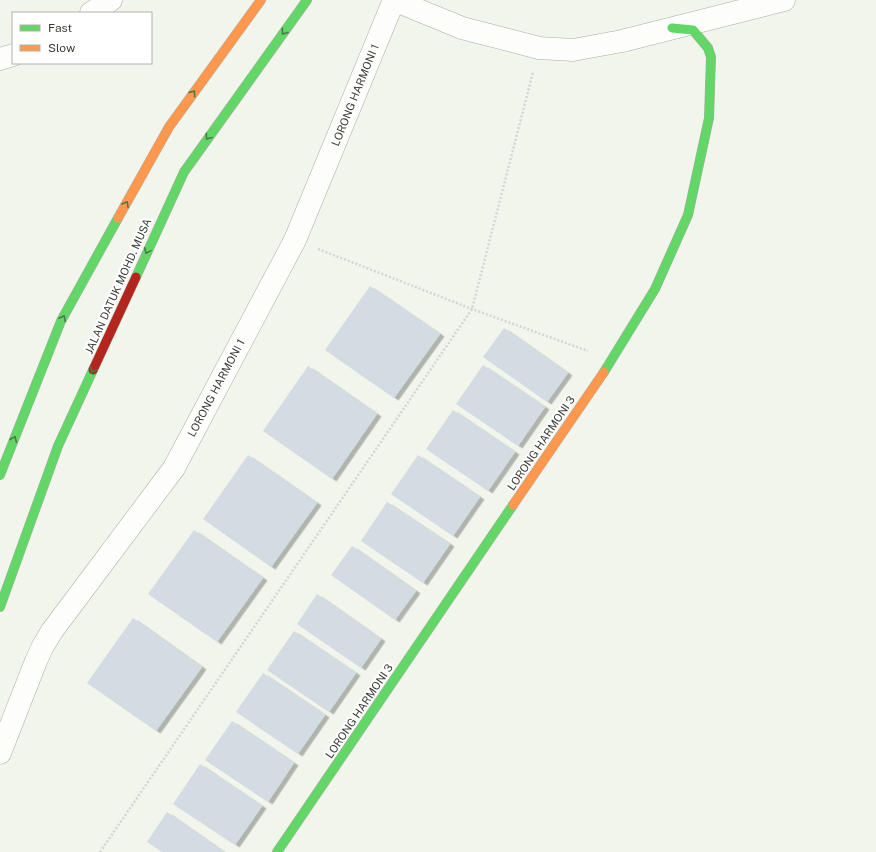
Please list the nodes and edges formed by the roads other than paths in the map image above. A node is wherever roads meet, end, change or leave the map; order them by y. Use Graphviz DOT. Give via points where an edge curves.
graph roads {
  1 [pos="111,0"];
  2 [pos="261,0"];
  3 [pos="307,0"];
  4 [pos="394,0"];
  5 [pos="784,0"];
  6 [pos="93,12"];
  7 [pos="672,28"];
  8 [pos="12,55"];
  9 [pos="0,59"];
  10 [pos="0,475"];
  11 [pos="0,607"];
  12 [pos="0,753"];
  13 [pos="277,852"];
  1 -- 6 [label="street"];
  10 -- 2 [label="main road, one-way" via="61,321 169,127"];
  3 -- 11 [label="main road, JALAN DATUK MOHD. MUSA, one-way" via="184,172 58,446"];
  4 -- 7 [label="street" via="462,28 539,48 573,50"];
  4 -- 12 [label="street, LORONG HARMONI 1" via="295,240 174,468 52,630 36,661"];
  5 -- 7 [label="street"];
  7 -- 13 [label="main road, LORONG HARMONI 3" via="693,30 708,48 711,57 710,118 688,215 656,289 612,360"];
  8 -- 9 [label="street"];
}
